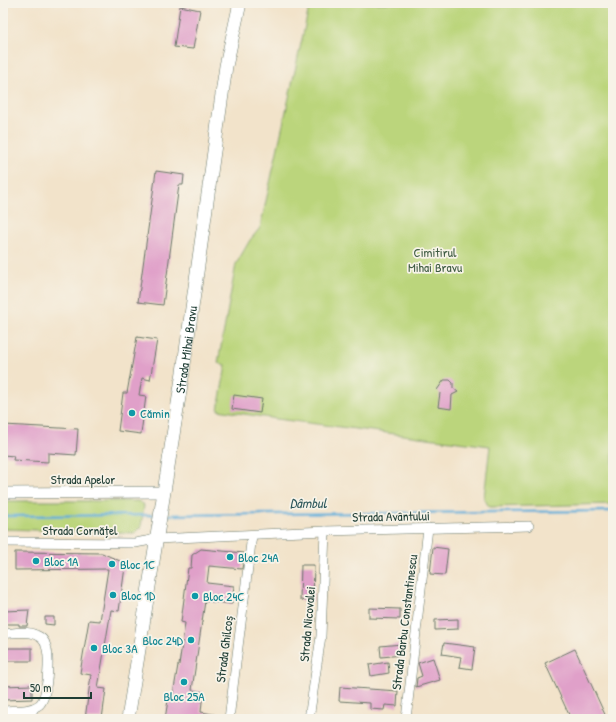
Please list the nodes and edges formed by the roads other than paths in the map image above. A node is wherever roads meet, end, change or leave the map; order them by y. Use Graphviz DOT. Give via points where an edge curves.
graph roads {
  1 [pos="240,3"];
  2 [pos="164,492"];
  3 [pos="3,493"];
  4 [pos="529,526"];
  5 [pos="428,528"];
  6 [pos="325,530"];
  7 [pos="157,535"];
  8 [pos="252,535"];
  9 [pos="3,542"];
  10 [pos="3,634"];
  11 [pos="34,708"];
  12 [pos="3,710"];
  13 [pos="28,719"];
  14 [pos="128,719"];
  15 [pos="229,719"];
  16 [pos="309,719"];
  17 [pos="406,719"];
  1 -- 2 [label="main road, Strada Mihai Bravu" via="226,66 184,372"];
  2 -- 3 [label="street, Strada Apelor"];
  2 -- 7 [label="main road, Strada Mihai Bravu"];
  4 -- 5 [label="street, Strada Avântului"];
  5 -- 6 [label="street, Strada Avântului"];
  5 -- 17 [label="street, Strada Barbu Constantinescu"];
  6 -- 8 [label="street, Strada Avântului"];
  6 -- 16 [label="street, Strada Nicovalei" via="321,636"];
  7 -- 8 [label="street, Strada Avântului"];
  7 -- 9 [label="street, Strada Cornățel" via="135,543"];
  7 -- 14 [label="main road, Strada Mihai Bravu"];
  8 -- 15 [label="street, Strada Ghilcoș"];
  10 -- 11 [label="street" via="29,632 36,634 46,645 48,652 45,696"];
  11 -- 12 [label="street"];
  11 -- 13 [label="street"];
}
